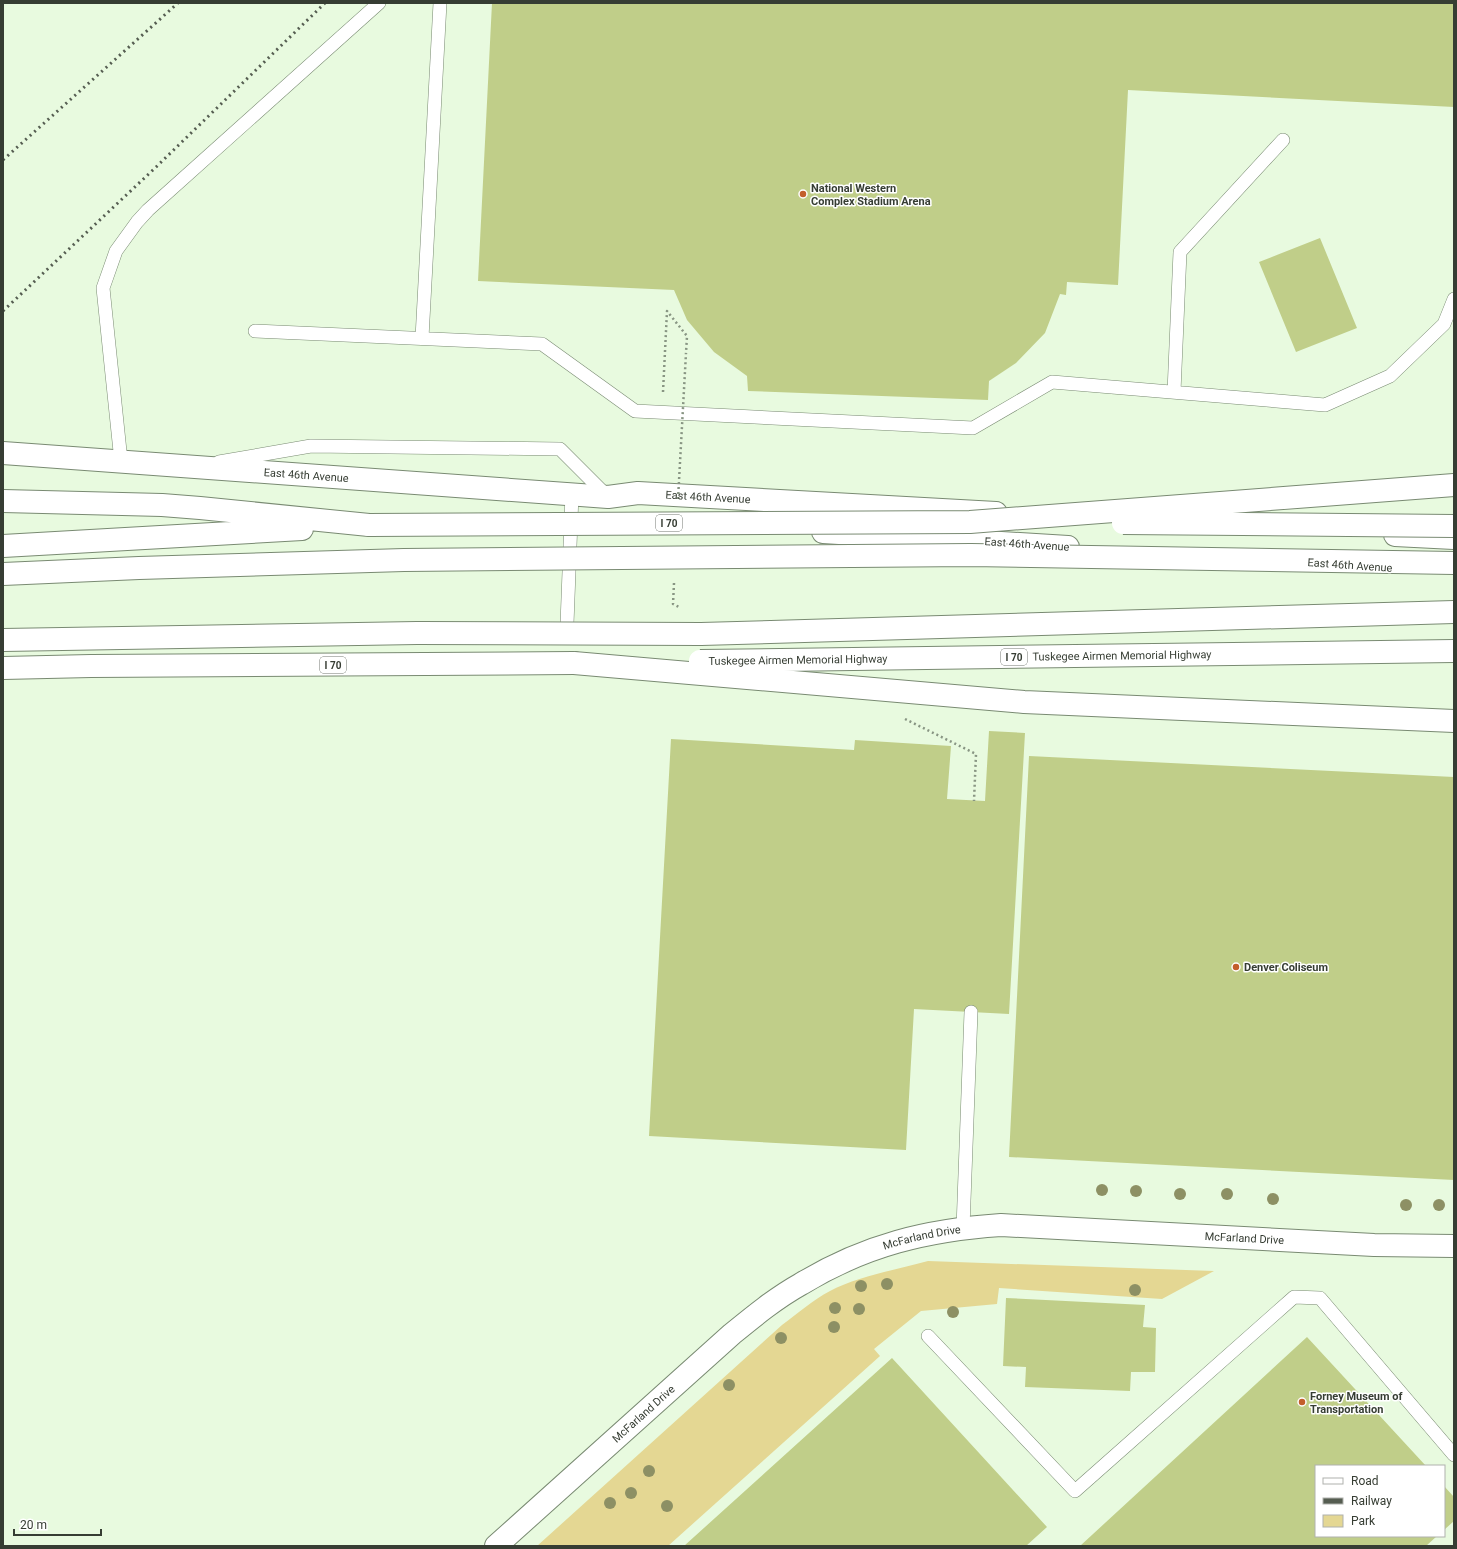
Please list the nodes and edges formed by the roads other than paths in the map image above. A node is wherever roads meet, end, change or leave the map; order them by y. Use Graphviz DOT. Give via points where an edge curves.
graph roads {
  1 [pos="379,3"];
  2 [pos="440,3"];
  3 [pos="1283,140"];
  4 [pos="1454,299"];
  5 [pos="255,331"];
  6 [pos="422,338"];
  7 [pos="1174,392"];
  8 [pos="3,453"];
  9 [pos="121,461"];
  10 [pos="193,467"];
  11 [pos="1454,485"];
  12 [pos="572,494"];
  13 [pos="608,497"];
  14 [pos="3,501"];
  15 [pos="970,522"];
  16 [pos="369,525"];
  17 [pos="1454,526"];
  18 [pos="1454,538"];
  19 [pos="3,546"];
  20 [pos="1454,563"];
  21 [pos="1454,571"];
  22 [pos="3,574"];
  23 [pos="1454,612"];
  24 [pos="567,624"];
  25 [pos="3,640"];
  26 [pos="1454,651"];
  27 [pos="574,663"];
  28 [pos="91,666"];
  29 [pos="3,668"];
  30 [pos="3,676"];
  31 [pos="1454,721"];
  32 [pos="971,1012"];
  33 [pos="963,1228"];
  34 [pos="1454,1246"];
  35 [pos="928,1336"];
  36 [pos="1454,1455"];
  37 [pos="496,1546"];
  1 -- 9 [label="lane" via="148,210 116,250 103,288"];
  2 -- 6 [label="lane"];
  3 -- 7 [label="lane" via="1180,252"];
  4 -- 7 [label="lane" via="1444,324 1390,376 1325,405"];
  5 -- 6 [label="lane"];
  6 -- 7 [label="lane" via="542,344 635,411 973,428 1052,382"];
  8 -- 9 [label="main road, East 46th Avenue"];
  9 -- 10 [label="main road, East 46th Avenue"];
  10 -- 12 [label="main road, East 46th Avenue"];
  10 -- 13 [label="lane" via="311,446 560,449"];
  11 -- 15 [label="main road, bridge"];
  12 -- 13 [label="main road, East 46th Avenue"];
  12 -- 24 [label="lane"];
  13 -- 18 [label="main road, East 46th Avenue" via="638,493"];
  13 -- 21 [label="main road, East 46th Avenue" via="634,520"];
  14 -- 16 [label="main road" via="208,508"];
  15 -- 16 [label="main road, I 70, bridge"];
  15 -- 17 [label="main road, I 70, bridge"];
  16 -- 19 [label="main road, I 70"];
  20 -- 22 [label="main road, bridge" via="971,555 404,560"];
  23 -- 25 [label="main road, bridge" via="701,634 417,633"];
  26 -- 27 [label="main road, Tuskegee Airmen Memorial Highway / I 70, bridge"];
  27 -- 28 [label="main road, I 70"];
  27 -- 31 [label="main road, bridge" via="1024,702"];
  28 -- 29 [label="main road, I 70"];
  28 -- 30 [label="main road"];
  32 -- 33 [label="lane"];
  33 -- 34 [label="main road, McFarland Drive" via="1001,1225 1374,1245"];
  33 -- 37 [label="main road, McFarland Drive" via="895,1241 863,1253 819,1273 769,1305 732,1334"];
  35 -- 36 [label="lane" via="1075,1491 1294,1297 1320,1298"];
}
